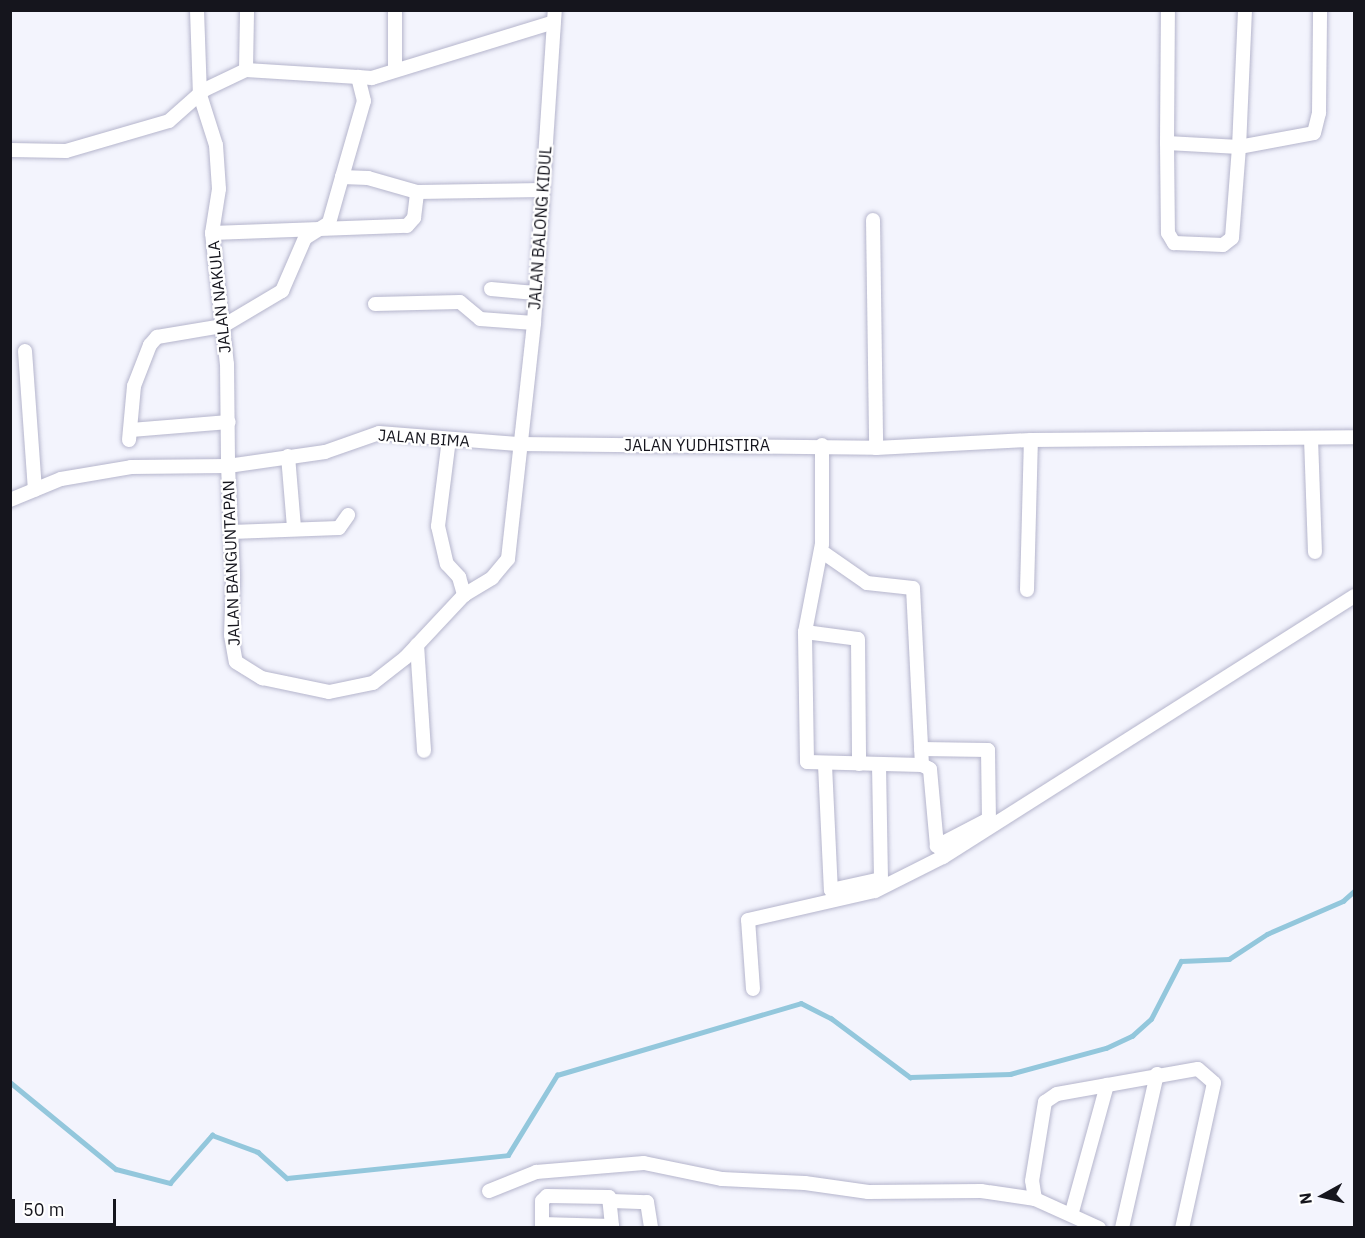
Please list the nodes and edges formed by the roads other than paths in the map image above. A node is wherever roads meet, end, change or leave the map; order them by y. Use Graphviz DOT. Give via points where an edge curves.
graph roads {
  1 [pos="197,10"];
  2 [pos="247,10"];
  3 [pos="395,10"];
  4 [pos="1168,10"];
  5 [pos="1245,10"];
  6 [pos="1320,10"];
  7 [pos="555,16"];
  8 [pos="395,69"];
  9 [pos="246,70"];
  10 [pos="358,77"];
  11 [pos="200,94"];
  12 [pos="1167,143"];
  13 [pos="1239,147"];
  14 [pos="10,150"];
  15 [pos="342,177"];
  16 [pos="543,190"];
  17 [pos="417,192"];
  18 [pos="873,220"];
  19 [pos="322,230"];
  20 [pos="212,233"];
  21 [pos="491,289"];
  22 [pos="535,292"];
  23 [pos="375,304"];
  24 [pos="534,323"];
  25 [pos="223,326"];
  26 [pos="25,351"];
  27 [pos="229,422"];
  28 [pos="1354,437"];
  29 [pos="1311,438"];
  30 [pos="449,439"];
  31 [pos="1031,440"];
  32 [pos="518,444"];
  33 [pos="822,446"];
  34 [pos="876,448"];
  35 [pos="288,456"];
  36 [pos="228,466"];
  37 [pos="35,490"];
  38 [pos="10,500"];
  39 [pos="348,515"];
  40 [pos="294,527"];
  41 [pos="231,532"];
  42 [pos="821,551"];
  43 [pos="1315,552"];
  44 [pos="1026,590"];
  45 [pos="464,595"];
  46 [pos="1354,596"];
  47 [pos="805,632"];
  48 [pos="417,645"];
  49 [pos="921,749"];
  50 [pos="424,751"];
  51 [pos="859,764"];
  52 [pos="879,764"];
  53 [pos="825,765"];
  54 [pos="922,765"];
  55 [pos="753,989"];
  56 [pos="1157,1074"];
  57 [pos="1107,1085"];
  58 [pos="489,1191"];
  59 [pos="1035,1198"];
  60 [pos="612,1201"];
  61 [pos="1072,1212"];
  62 [pos="543,1226"];
  63 [pos="612,1227"];
  64 [pos="651,1227"];
  65 [pos="1099,1227"];
  66 [pos="1122,1227"];
  67 [pos="1182,1227"];
  1 -- 11 [label="street, JALAN NAKULA"];
  2 -- 9 [label="street"];
  3 -- 8 [label="street"];
  4 -- 12 [label="street"];
  5 -- 13 [label="street"];
  6 -- 13 [label="street" via="1319,122 1314,133"];
  7 -- 8 [label="street"];
  7 -- 16 [label="street, JALAN BALONG KIDUL"];
  8 -- 10 [label="street"];
  9 -- 10 [label="street"];
  9 -- 11 [label="street"];
  10 -- 15 [label="street" via="364,101"];
  11 -- 14 [label="street" via="169,121 105,142 66,151"];
  11 -- 20 [label="street, JALAN NAKULA" via="216,145 219,189"];
  12 -- 13 [label="street"];
  12 -- 13 [label="street" via="1168,233 1178,243 1223,245 1232,238"];
  15 -- 17 [label="street" via="368,177"];
  15 -- 19 [label="street" via="333,214"];
  16 -- 17 [label="street"];
  16 -- 22 [label="street, JALAN BALONG KIDUL"];
  17 -- 19 [label="street" via="414,218 407,226"];
  18 -- 34 [label="street"];
  19 -- 20 [label="street"];
  19 -- 25 [label="street" via="305,238 282,291"];
  20 -- 25 [label="street, JALAN NAKULA"];
  21 -- 22 [label="street"];
  22 -- 24 [label="street, JALAN BALONG KIDUL"];
  23 -- 24 [label="street" via="460,302 480,319"];
  24 -- 32 [label="street, JALAN BALONG KIDUL"];
  25 -- 27 [label="street, JALAN NAKULA"];
  25 -- 27 [label="street" via="157,337 134,386 130,435"];
  26 -- 37 [label="street"];
  27 -- 36 [label="street, JALAN NAKULA"];
  28 -- 29 [label="street, JALAN YUDHISTIRA"];
  29 -- 31 [label="street, JALAN YUDHISTIRA"];
  29 -- 43 [label="street"];
  30 -- 32 [label="street, JALAN BIMA"];
  30 -- 35 [label="street, JALAN BIMA" via="380,433 325,452"];
  30 -- 45 [label="street" via="438,526 447,564 459,577"];
  31 -- 34 [label="street, JALAN YUDHISTIRA"];
  31 -- 44 [label="street"];
  32 -- 33 [label="street, JALAN YUDHISTIRA"];
  32 -- 45 [label="street, JALAN BANGUNTAPAN" via="508,559 492,578"];
  33 -- 34 [label="street, JALAN YUDHISTIRA"];
  33 -- 42 [label="street"];
  35 -- 36 [label="street, JALAN BIMA"];
  35 -- 40 [label="street"];
  36 -- 37 [label="street, JALAN BANGUNTAPAN" via="131,467 61,478"];
  36 -- 41 [label="street, JALAN BANGUNTAPAN"];
  37 -- 38 [label="street, JALAN BANGUNTAPAN"];
  39 -- 40 [label="street" via="339,528"];
  40 -- 41 [label="street"];
  41 -- 48 [label="street, JALAN BANGUNTAPAN" via="232,651 246,672 311,690 348,689 373,683"];
  42 -- 47 [label="street" via="810,587"];
  42 -- 49 [label="street" via="867,583 913,588"];
  45 -- 48 [label="street, JALAN BANGUNTAPAN"];
  46 -- 55 [label="street" via="943,857 875,891 748,920"];
  47 -- 51 [label="street" via="858,639"];
  47 -- 53 [label="street" via="807,762"];
  48 -- 50 [label="street"];
  49 -- 54 [label="street"];
  49 -- 54 [label="street" via="988,750 989,819 937,846 930,770"];
  51 -- 52 [label="street"];
  51 -- 53 [label="street"];
  52 -- 53 [label="street" via="881,879 831,890"];
  52 -- 54 [label="street"];
  56 -- 57 [label="street"];
  56 -- 66 [label="street"];
  56 -- 67 [label="street" via="1198,1069 1214,1083"];
  57 -- 59 [label="street" via="1057,1094 1045,1102 1032,1181"];
  57 -- 61 [label="street"];
  58 -- 59 [label="street" via="536,1172 644,1163 722,1179 805,1183 868,1192 981,1191"];
  59 -- 61 [label="street"];
  60 -- 62 [label="street" via="609,1197 547,1196 542,1201"];
  60 -- 63 [label="street"];
  60 -- 64 [label="street" via="646,1202"];
  61 -- 65 [label="street"];
  62 -- 63 [label="street"];
}
